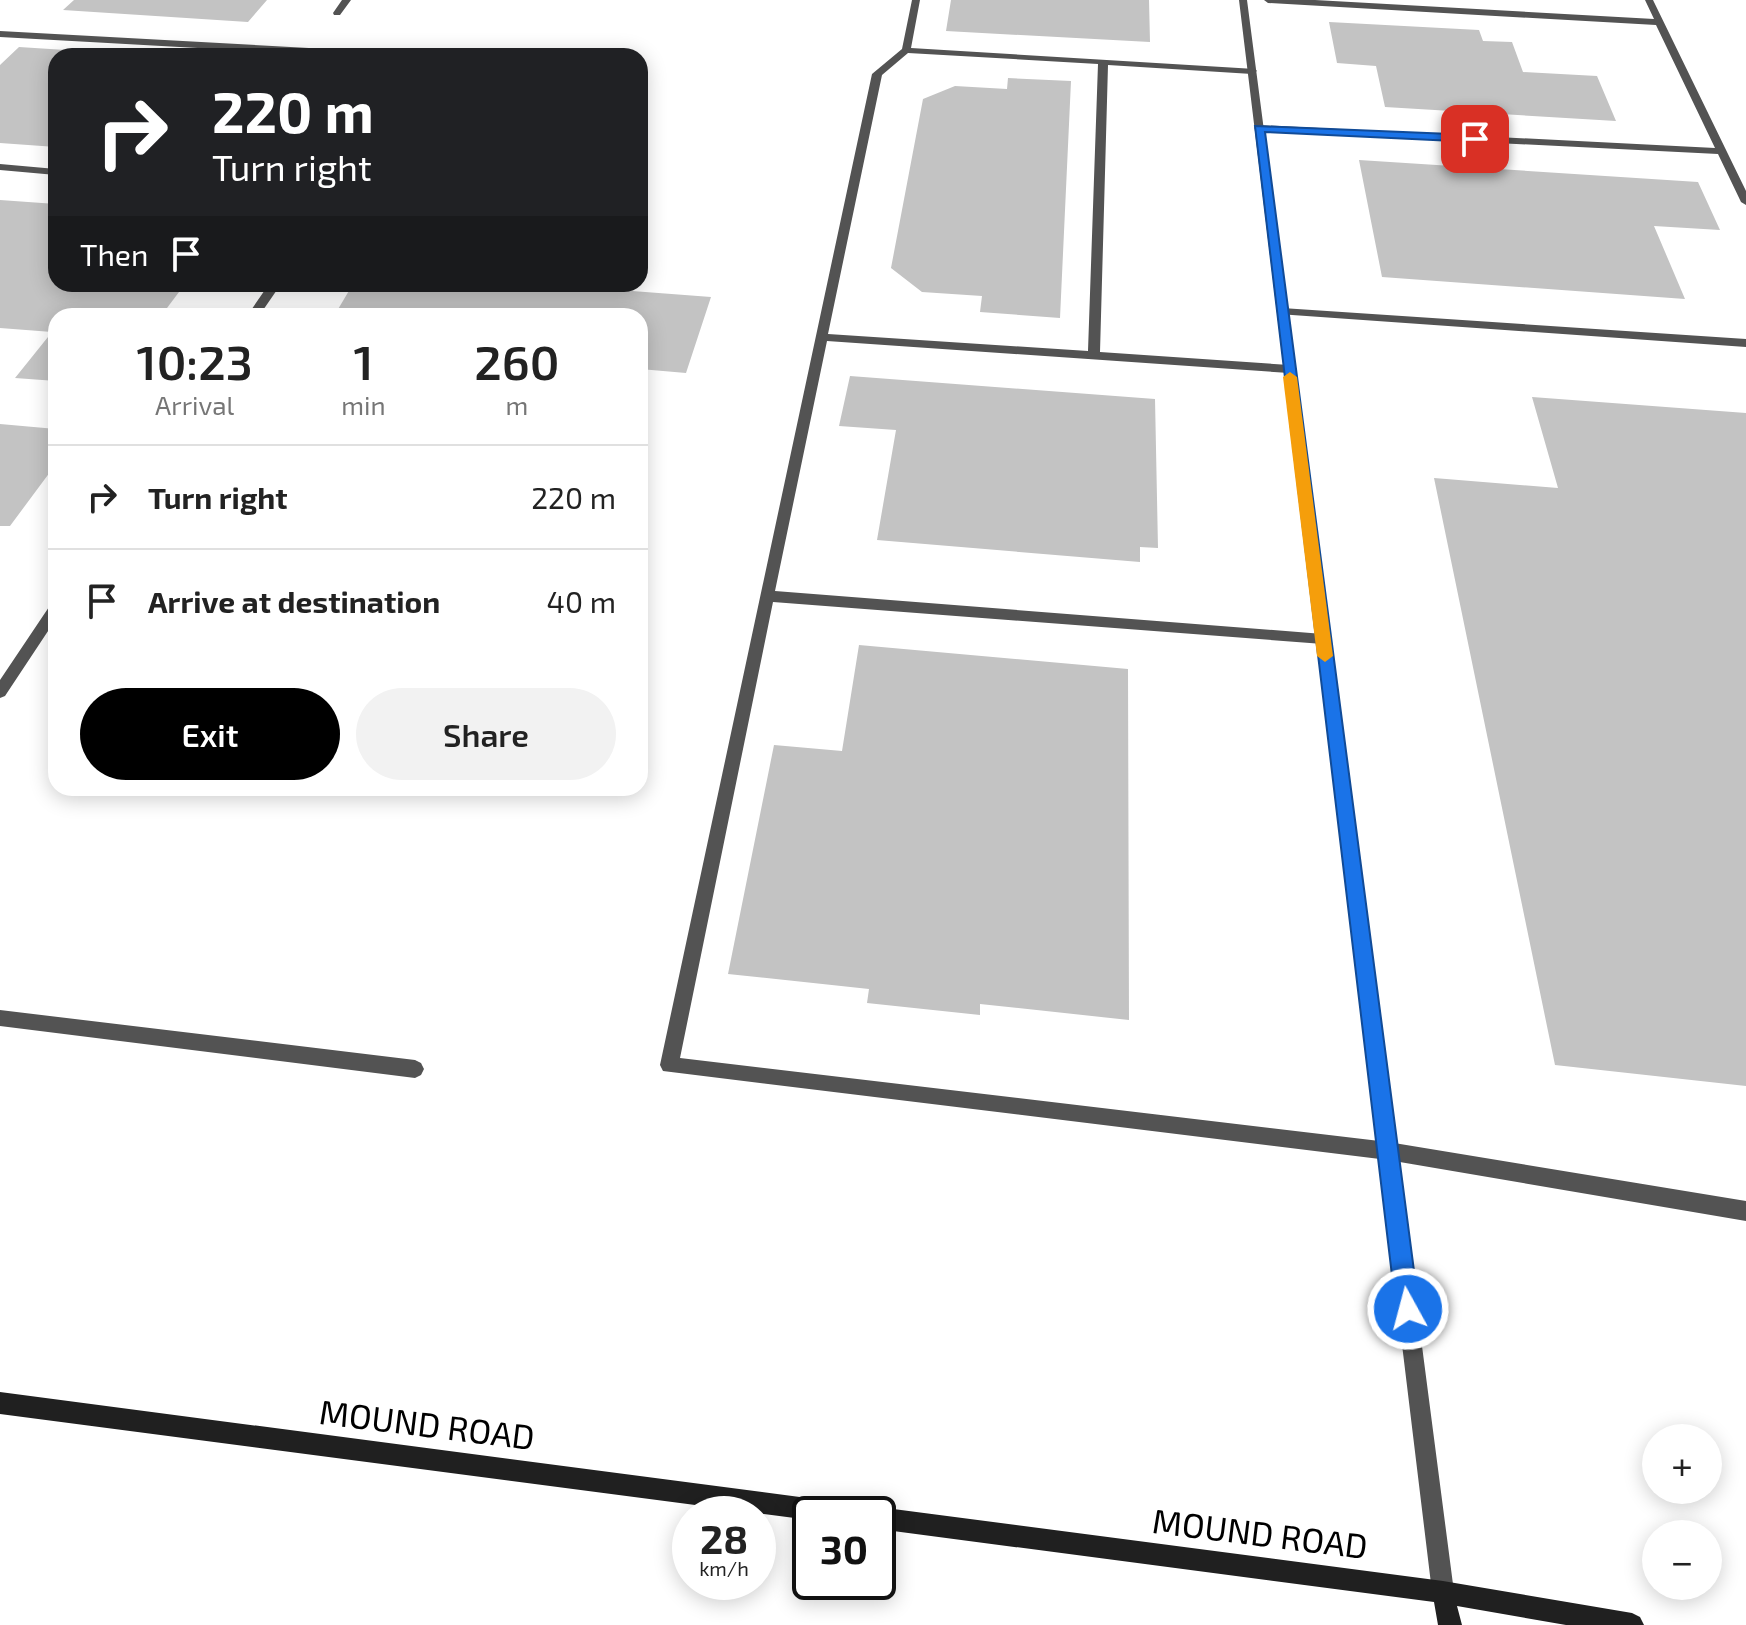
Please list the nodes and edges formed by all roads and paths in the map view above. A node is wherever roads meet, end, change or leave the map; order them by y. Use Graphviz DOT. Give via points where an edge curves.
graph roads {
  1 [pos="347,0"];
  2 [pos="916,0"];
  3 [pos="1243,0"];
  4 [pos="1268,0"];
  5 [pos="1649,0"];
  6 [pos="337,13"];
  7 [pos="1659,22"];
  8 [pos="0,34"];
  9 [pos="254,48"];
  10 [pos="906,50"];
  11 [pos="1103,62"];
  12 [pos="1252,71"];
  13 [pos="1259,128"];
  14 [pos="1722,151"];
  15 [pos="0,167"];
  16 [pos="48,171"];
  17 [pos="1746,202"];
  18 [pos="1282,312"];
  19 [pos="822,337"];
  20 [pos="1746,343"];
  21 [pos="1094,355"];
  22 [pos="1289,369"];
  23 [pos="767,596"];
  24 [pos="48,620"];
  25 [pos="1323,639"];
  26 [pos="0,692"];
  27 [pos="0,1018"];
  28 [pos="415,1069"];
  29 [pos="1388,1151"];
  30 [pos="1746,1211"];
  31 [pos="0,1403"];
  32 [pos="792,1507"];
  33 [pos="896,1520"];
  34 [pos="1443,1592"];
  35 [pos="1450,1625"];
  36 [pos="1632,1625"];
  1 -- 6 [label="street"];
  2 -- 10 [label="street"];
  3 -- 12 [label="street"];
  4 -- 7 [label="street"];
  5 -- 7 [label="street"];
  7 -- 14 [label="street"];
  8 -- 9 [label="street"];
  10 -- 11 [label="street"];
  10 -- 19 [label="street" via="877,74"];
  11 -- 12 [label="street"];
  11 -- 21 [label="street"];
  12 -- 13 [label="street"];
  13 -- 14 [label="street"];
  13 -- 18 [label="street"];
  14 -- 17 [label="street"];
  15 -- 16 [label="street"];
  18 -- 20 [label="street"];
  18 -- 22 [label="street"];
  19 -- 21 [label="street"];
  19 -- 23 [label="street"];
  21 -- 22 [label="street"];
  22 -- 25 [label="street"];
  23 -- 25 [label="street"];
  23 -- 29 [label="street" via="669,1065"];
  24 -- 26 [label="street"];
  25 -- 29 [label="street"];
  27 -- 28 [label="street"];
  29 -- 30 [label="street"];
  29 -- 34 [label="street"];
  31 -- 32 [label="main road, MOUND ROAD"];
  33 -- 34 [label="main road, MOUND ROAD"];
  34 -- 35 [label="main road"];
  34 -- 36 [label="main road, MOUND ROAD"];
}
